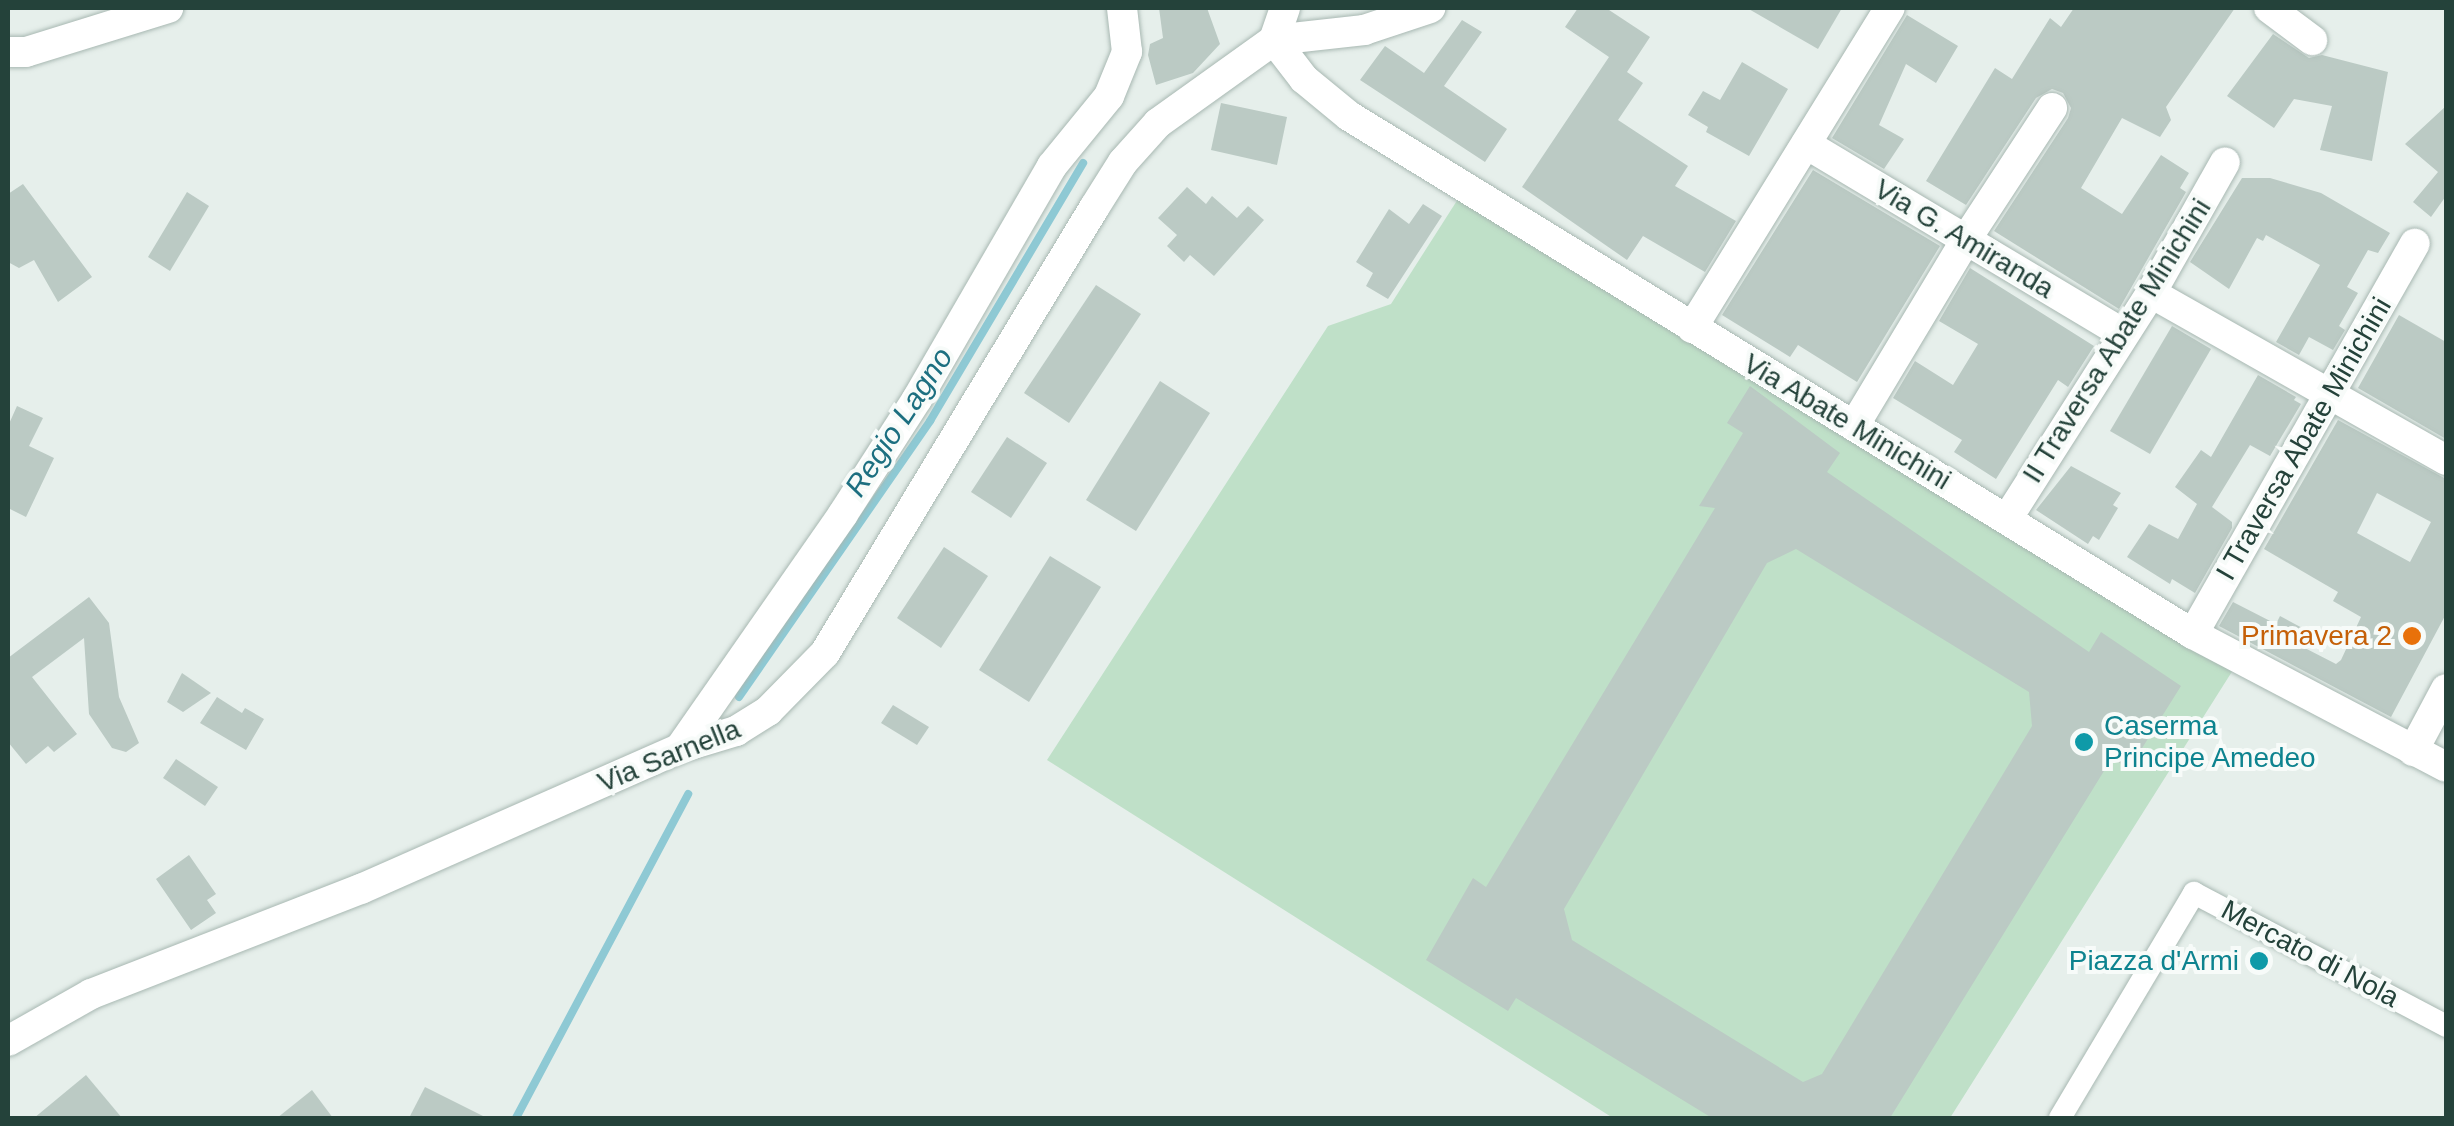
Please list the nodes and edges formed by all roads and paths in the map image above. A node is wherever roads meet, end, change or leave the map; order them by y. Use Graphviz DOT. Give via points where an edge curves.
graph roads {
  1 [pos="168,8"];
  2 [pos="1122,8"];
  3 [pos="1285,8"];
  4 [pos="1430,8"];
  5 [pos="1890,8"];
  6 [pos="2269,8"];
  7 [pos="1274,40"];
  8 [pos="2312,40"];
  9 [pos="8,52"];
  10 [pos="2052,108"];
  11 [pos="1082,134"];
  12 [pos="1806,144"];
  13 [pos="1123,162"];
  14 [pos="2225,162"];
  15 [pos="1964,241"];
  16 [pos="2414,244"];
  17 [pos="2151,293"];
  18 [pos="1692,328"];
  19 [pos="2122,333"];
  20 [pos="2333,394"];
  21 [pos="1854,426"];
  22 [pos="2446,460"];
  23 [pos="2007,519"];
  24 [pos="2193,634"];
  25 [pos="2446,688"];
  26 [pos="680,748"];
  27 [pos="2413,751"];
  28 [pos="2446,767"];
  29 [pos="2446,1026"];
  30 [pos="8,1040"];
  31 [pos="2060,1118"];
  1 -- 9 [label="street"];
  2 -- 11 [label="street" via="1127,52 1110,96"];
  3 -- 7 [label="street"];
  4 -- 7 [label="street" via="1364,30"];
  5 -- 12 [label="street"];
  6 -- 8 [label="street"];
  7 -- 13 [label="street, Via Sarnella" via="1180,105"];
  7 -- 18 [label="street, Via Abate Minichini" via="1304,79 1349,116"];
  10 -- 15 [label="street"];
  11 -- 13 [label="street"];
  11 -- 26 [label="street" via="1052,166 844,514"];
  12 -- 15 [label="street, Via G. Amiranda"];
  12 -- 18 [label="street"];
  13 -- 26 [label="street, Via Sarnella" via="825,654 768,711 736,731"];
  14 -- 17 [label="street, II Traversa Abate Minichini"];
  15 -- 19 [label="street, Via G. Amiranda"];
  15 -- 21 [label="street"];
  16 -- 20 [label="street, I Traversa Abate Minichini"];
  17 -- 19 [label="street, II Traversa Abate Minichini"];
  17 -- 20 [label="street"];
  18 -- 21 [label="street, Via Abate Minichini"];
  19 -- 23 [label="street, II Traversa Abate Minichini"];
  20 -- 22 [label="street"];
  20 -- 24 [label="street, I Traversa Abate Minichini"];
  21 -- 23 [label="street, Via Abate Minichini"];
  23 -- 24 [label="street, Via Abate Minichini"];
  24 -- 27 [label="street, Via Abate Minichini"];
  25 -- 27 [label="street"];
  26 -- 30 [label="street, Via Sarnella" via="360,889 91,994"];
  27 -- 28 [label="street, Via Abate Minichini"];
  29 -- 31 [label="street, Mercato di Nola" via="2194,893"];
}
